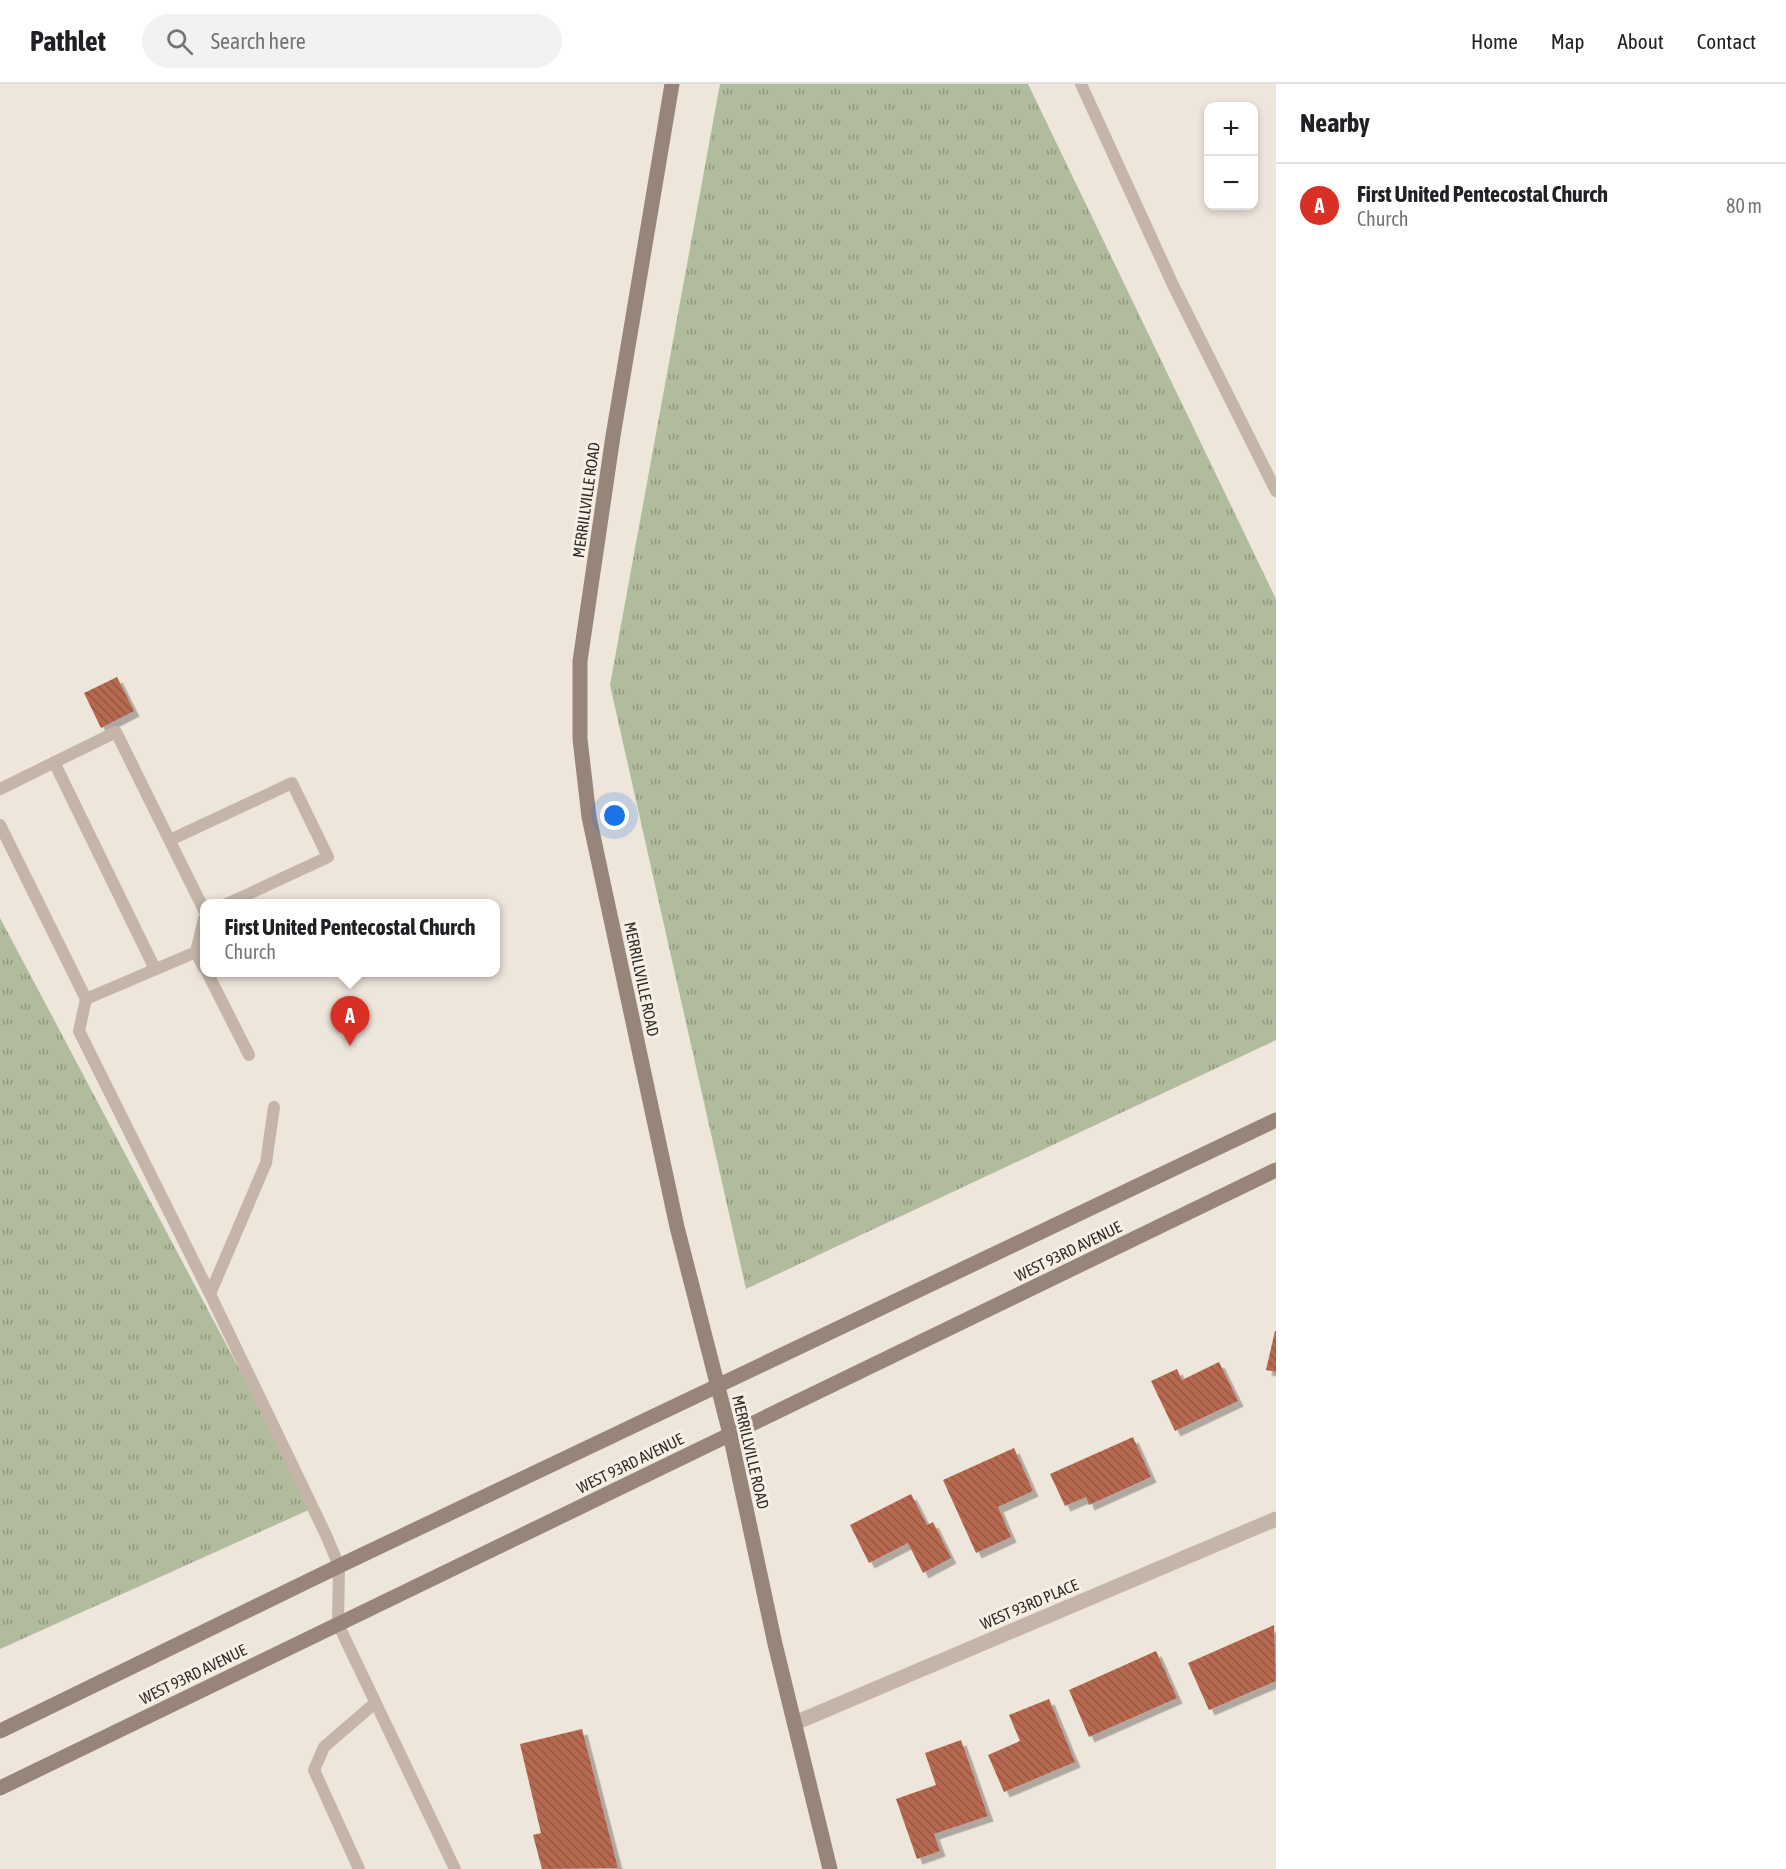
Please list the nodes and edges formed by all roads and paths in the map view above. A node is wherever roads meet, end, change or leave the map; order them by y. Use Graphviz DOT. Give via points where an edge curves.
graph roads {
  1 [pos="672,84"];
  2 [pos="1081,84"];
  3 [pos="1276,491"];
  4 [pos="54,762"];
  5 [pos="0,789"];
  6 [pos="0,825"];
  7 [pos="170,840"];
  8 [pos="236,899"];
  9 [pos="200,902"];
  10 [pos="200,936"];
  11 [pos="196,952"];
  12 [pos="200,960"];
  13 [pos="155,969"];
  14 [pos="210,977"];
  15 [pos="86,999"];
  16 [pos="249,1055"];
  17 [pos="274,1107"];
  18 [pos="1276,1120"];
  19 [pos="1276,1170"];
  20 [pos="210,1294"];
  21 [pos="717,1387"];
  22 [pos="730,1434"];
  23 [pos="1276,1519"];
  24 [pos="339,1566"];
  25 [pos="338,1624"];
  26 [pos="375,1702"];
  27 [pos="795,1723"];
  28 [pos="0,1731"];
  29 [pos="0,1788"];
  30 [pos="359,1869"];
  31 [pos="456,1869"];
  32 [pos="830,1869"];
  1 -- 21 [label="street, MERRILLVILLE ROAD" via="580,661 580,739 589,817 677,1227"];
  2 -- 3 [label="lane" via="1173,285"];
  4 -- 5 [label="lane"];
  4 -- 7 [label="lane" via="116,732"];
  4 -- 13 [label="lane"];
  6 -- 15 [label="lane"];
  7 -- 8 [label="lane" via="292,783 328,857"];
  7 -- 9 [label="lane"];
  10 -- 11 [label="lane"];
  11 -- 12 [label="lane"];
  11 -- 13 [label="lane"];
  13 -- 15 [label="lane"];
  14 -- 16 [label="lane"];
  15 -- 20 [label="lane" via="79,1031"];
  17 -- 20 [label="lane" via="266,1163"];
  18 -- 21 [label="street, WEST 93RD AVENUE"];
  19 -- 22 [label="street, WEST 93RD AVENUE"];
  20 -- 24 [label="lane"];
  21 -- 22 [label="street, MERRILLVILLE ROAD"];
  21 -- 24 [label="street, WEST 93RD AVENUE"];
  22 -- 25 [label="street, WEST 93RD AVENUE"];
  22 -- 27 [label="street, MERRILLVILLE ROAD"];
  23 -- 27 [label="street, WEST 93RD PLACE"];
  24 -- 25 [label="lane"];
  24 -- 28 [label="street, WEST 93RD AVENUE"];
  25 -- 26 [label="lane"];
  25 -- 29 [label="street, WEST 93RD AVENUE"];
  26 -- 30 [label="lane" via="324,1748 315,1770"];
  26 -- 31 [label="lane"];
  27 -- 32 [label="street, MERRILLVILLE ROAD"];
}
